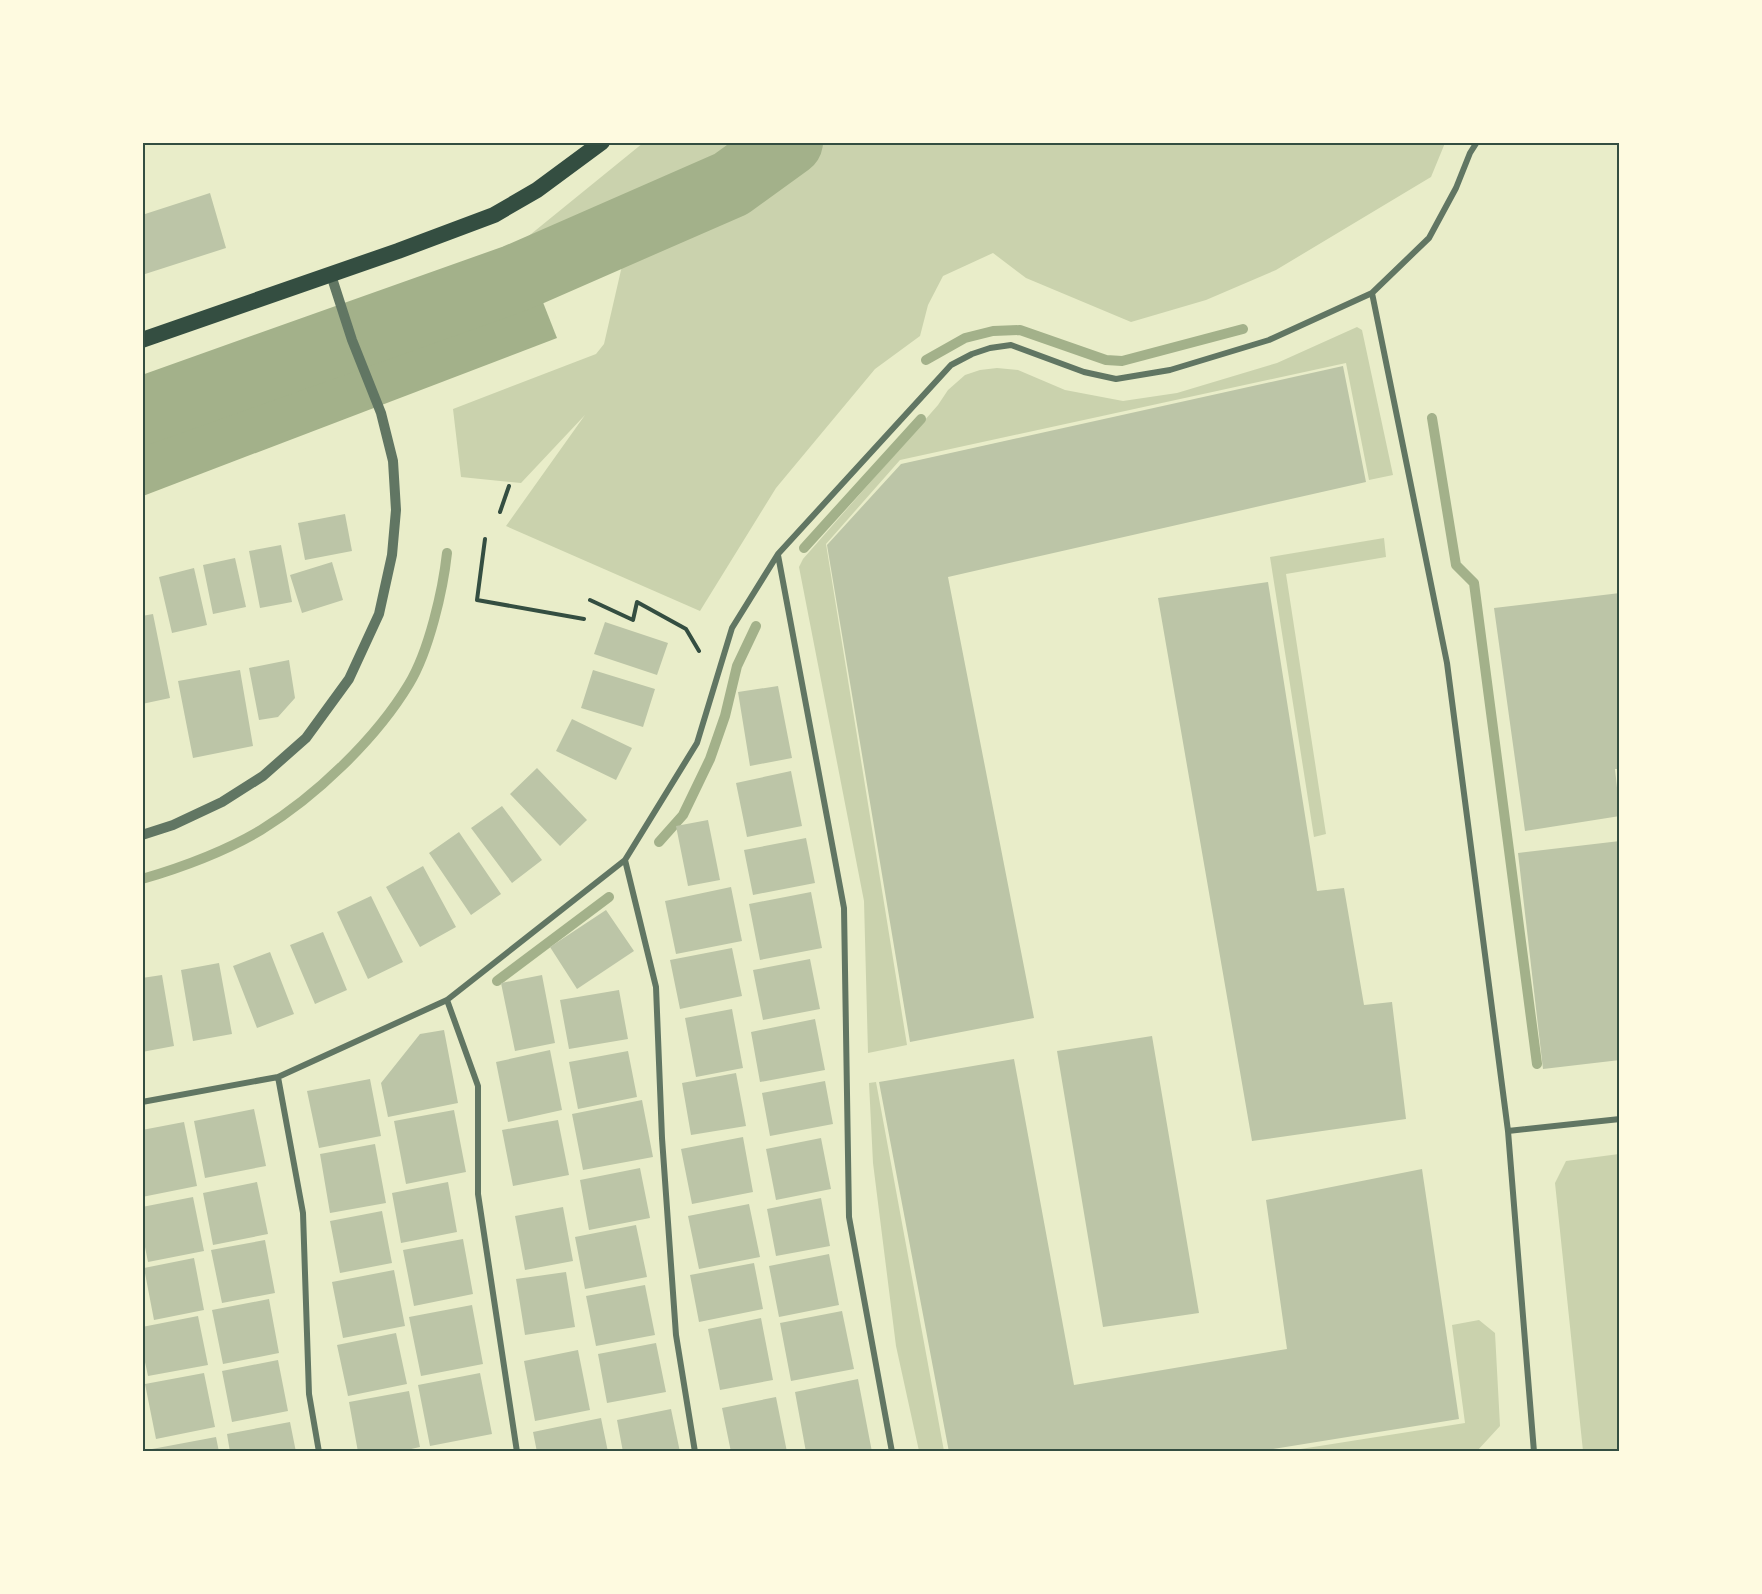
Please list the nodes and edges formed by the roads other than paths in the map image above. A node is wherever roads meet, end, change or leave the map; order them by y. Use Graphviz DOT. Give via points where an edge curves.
graph roads {
  1 [pos="602,142"];
  2 [pos="1477,142"];
  3 [pos="331,275"];
  4 [pos="1372,292"];
  5 [pos="142,339"];
  6 [pos="778,554"];
  7 [pos="142,836"];
  8 [pos="625,860"];
  9 [pos="447,1000"];
  10 [pos="278,1077"];
  11 [pos="142,1102"];
  12 [pos="1620,1119"];
  13 [pos="1508,1131"];
  14 [pos="319,1452"];
  15 [pos="517,1452"];
  16 [pos="695,1452"];
  17 [pos="892,1452"];
  18 [pos="1534,1452"];
  1 -- 3 [label="highway" via="537,190 494,214"];
  2 -- 4 [label="street" via="1429,238"];
  3 -- 5 [label="highway"];
  3 -- 7 [label="street" via="381,413 393,461 396,510 392,555 379,614 349,679 306,738 262,776 222,802"];
  4 -- 6 [label="street" via="1269,340 1140,376 1116,379 1084,372 1011,345 972,354 951,364"];
  4 -- 13 [label="street" via="1447,663"];
  6 -- 8 [label="street" via="732,628 697,743"];
  6 -- 17 [label="street" via="844,908 849,1217"];
  8 -- 9 [label="street"];
  8 -- 16 [label="street" via="656,987 676,1335"];
  9 -- 10 [label="street"];
  9 -- 15 [label="street" via="478,1086 478,1194"];
  10 -- 11 [label="street"];
  10 -- 14 [label="street" via="303,1213 309,1394"];
  12 -- 13 [label="street"];
  13 -- 18 [label="street"];
}
